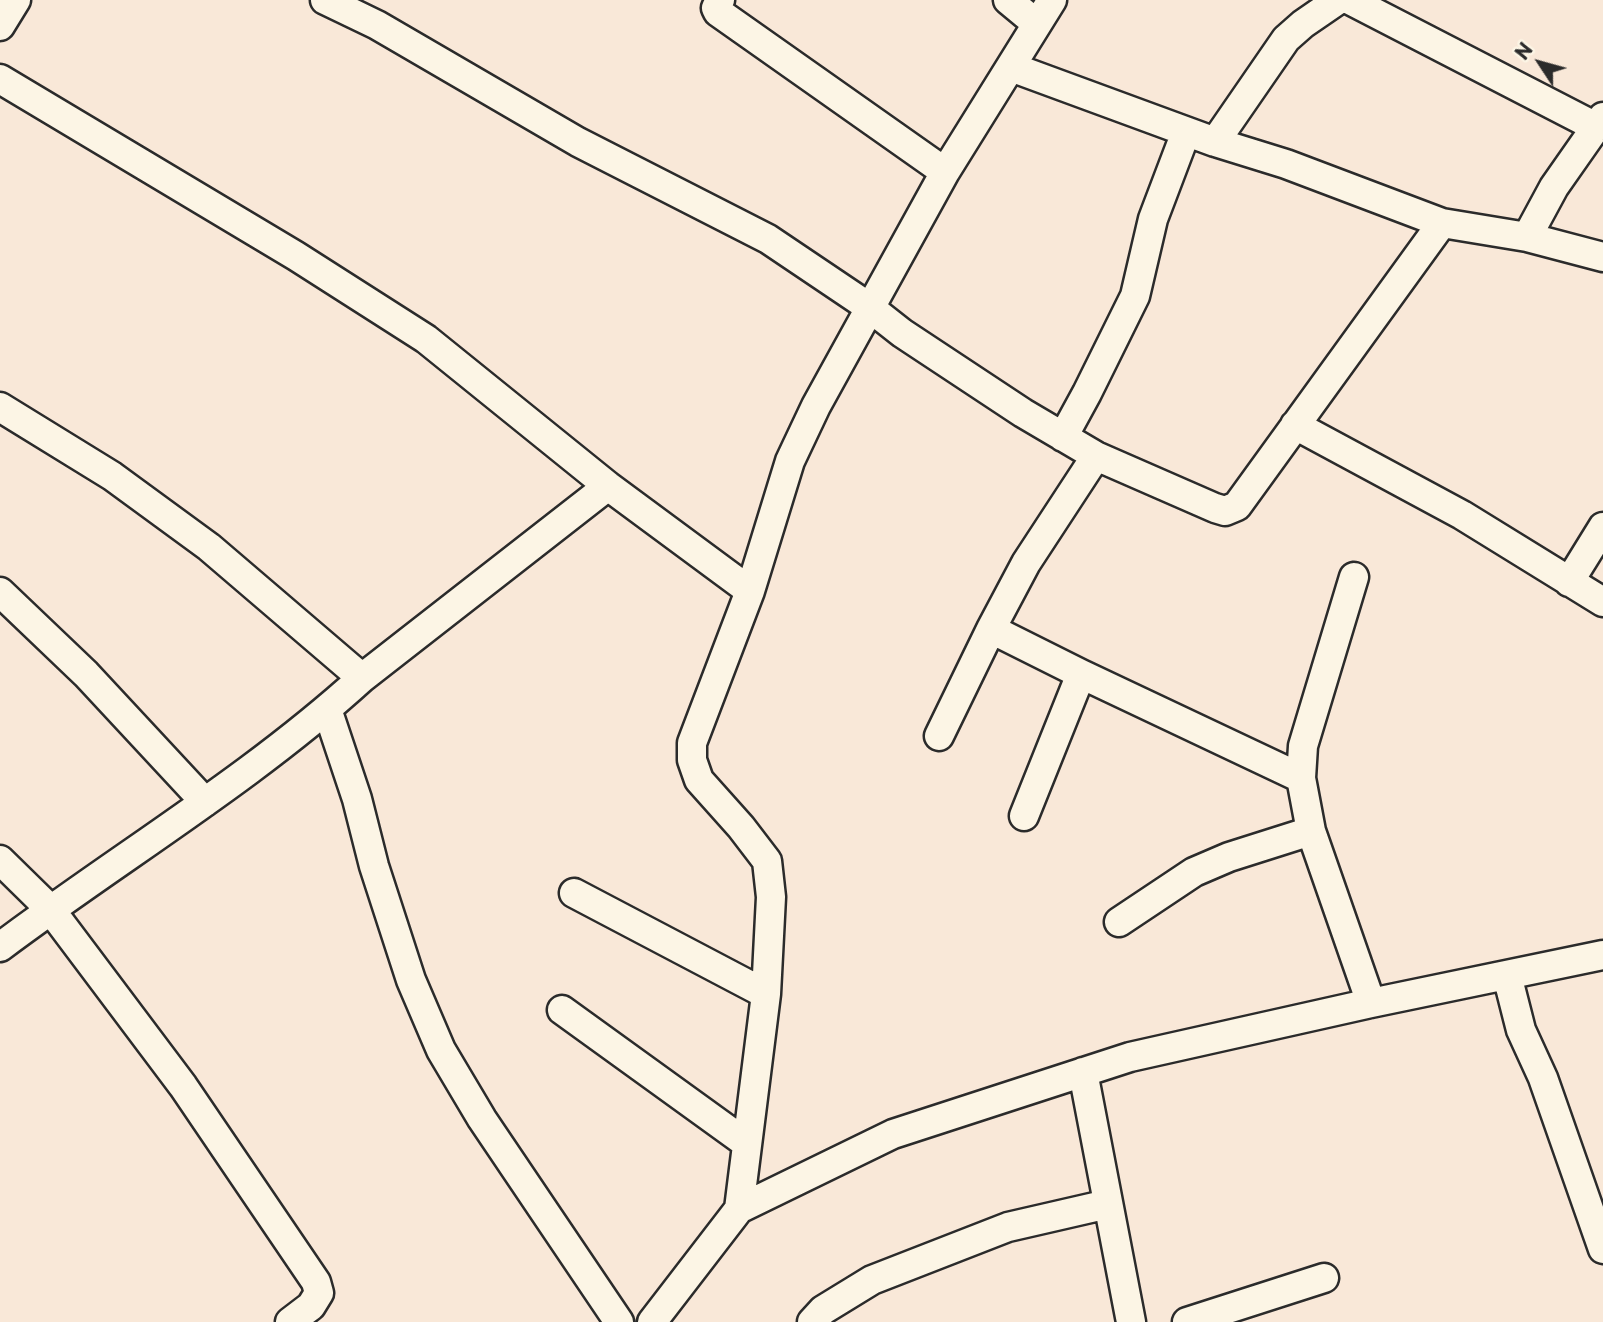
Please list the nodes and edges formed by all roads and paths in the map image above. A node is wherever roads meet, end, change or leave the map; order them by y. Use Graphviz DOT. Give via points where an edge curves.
graph roads {
  1 [pos="16,0"];
  2 [pos="325,0"];
  3 [pos="720,0"];
  4 [pos="1009,0"];
  5 [pos="1052,0"];
  6 [pos="1338,0"];
  7 [pos="1350,0"];
  8 [pos="1037,24"];
  9 [pos="0,26"];
  10 [pos="1011,67"];
  11 [pos="0,79"];
  12 [pos="1600,122"];
  13 [pos="1186,132"];
  14 [pos="1215,142"];
  15 [pos="945,172"];
  16 [pos="1442,223"];
  17 [pos="1527,237"];
  18 [pos="1603,257"];
  19 [pos="869,307"];
  20 [pos="0,407"];
  21 [pos="1295,425"];
  22 [pos="1063,437"];
  23 [pos="1096,456"];
  24 [pos="608,486"];
  25 [pos="1603,527"];
  26 [pos="1354,577"];
  27 [pos="1569,582"];
  28 [pos="0,592"];
  29 [pos="750,592"];
  30 [pos="1603,602"];
  31 [pos="991,628"];
  32 [pos="1081,674"];
  33 [pos="362,678"];
  34 [pos="327,709"];
  35 [pos="939,736"];
  36 [pos="1301,778"];
  37 [pos="205,802"];
  38 [pos="1024,816"];
  39 [pos="1311,831"];
  40 [pos="0,860"];
  41 [pos="574,893"];
  42 [pos="50,909"];
  43 [pos="1119,922"];
  44 [pos="0,947"];
  45 [pos="1603,955"];
  46 [pos="1507,975"];
  47 [pos="766,994"];
  48 [pos="1371,1003"];
  49 [pos="562,1010"];
  50 [pos="1083,1072"];
  51 [pos="746,1143"];
  52 [pos="1108,1204"];
  53 [pos="739,1209"];
  54 [pos="1600,1230"];
  55 [pos="1324,1278"];
  56 [pos="290,1322"];
  57 [pos="620,1322"];
  58 [pos="652,1322"];
  59 [pos="812,1322"];
  60 [pos="1131,1322"];
  61 [pos="1187,1322"];
  1 -- 9 [label="street"];
  2 -- 19 [label="street" via="377,25 578,142 768,239"];
  3 -- 15 [label="street" via="718,12"];
  4 -- 8 [label="street"];
  5 -- 8 [label="street"];
  6 -- 14 [label="street" via="1286,39"];
  7 -- 12 [label="street"];
  8 -- 10 [label="street"];
  10 -- 13 [label="street"];
  10 -- 15 [label="street"];
  11 -- 24 [label="street" via="426,339"];
  12 -- 17 [label="street" via="1554,187"];
  13 -- 14 [label="street"];
  13 -- 22 [label="street" via="1153,219 1135,296"];
  14 -- 16 [label="street"];
  15 -- 19 [label="street"];
  16 -- 17 [label="street"];
  16 -- 21 [label="street"];
  17 -- 18 [label="street"];
  19 -- 22 [label="street"];
  19 -- 29 [label="street" via="790,461"];
  20 -- 33 [label="street" via="112,477 209,547"];
  21 -- 23 [label="street" via="1237,506 1226,511"];
  21 -- 27 [label="street" via="1462,515"];
  22 -- 23 [label="street"];
  23 -- 31 [label="street"];
  24 -- 29 [label="street"];
  24 -- 33 [label="street"];
  25 -- 27 [label="street"];
  26 -- 36 [label="street" via="1303,746"];
  27 -- 30 [label="street"];
  28 -- 37 [label="street" via="86,674"];
  29 -- 47 [label="street" via="692,743 692,760 699,780 767,861 771,897"];
  31 -- 32 [label="street"];
  31 -- 35 [label="street"];
  32 -- 36 [label="street"];
  32 -- 38 [label="street"];
  33 -- 34 [label="street"];
  34 -- 37 [label="street"];
  34 -- 57 [label="street" via="411,981 441,1050 482,1119"];
  36 -- 39 [label="street"];
  37 -- 42 [label="street"];
  39 -- 43 [label="street" via="1194,873"];
  39 -- 48 [label="street"];
  40 -- 42 [label="street"];
  41 -- 47 [label="street"];
  42 -- 44 [label="street"];
  42 -- 56 [label="street" via="183,1086 316,1282 319,1293 312,1306"];
  45 -- 46 [label="street"];
  46 -- 48 [label="street"];
  46 -- 54 [label="street" via="1521,1030"];
  47 -- 51 [label="street"];
  48 -- 50 [label="street" via="1130,1057"];
  49 -- 51 [label="street"];
  50 -- 52 [label="street"];
  50 -- 53 [label="street" via="893,1134"];
  51 -- 53 [label="street"];
  52 -- 59 [label="street" via="1008,1227 872,1280 823,1310"];
  52 -- 60 [label="street"];
  53 -- 58 [label="street"];
  55 -- 61 [label="street"];
}
